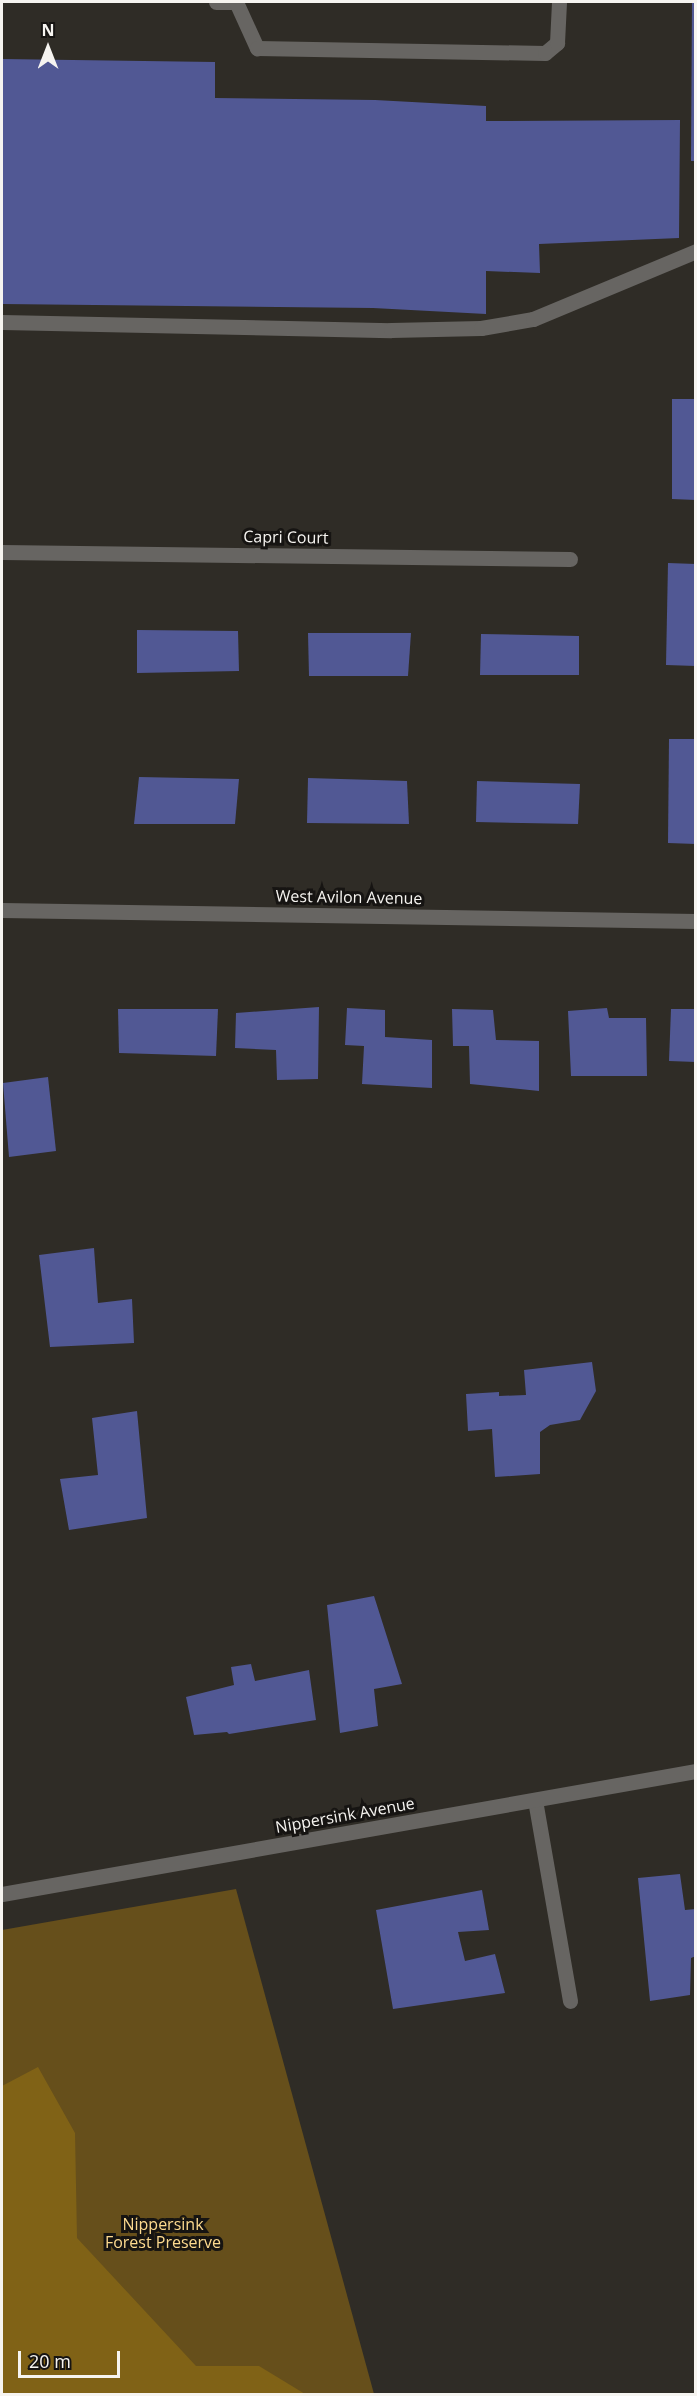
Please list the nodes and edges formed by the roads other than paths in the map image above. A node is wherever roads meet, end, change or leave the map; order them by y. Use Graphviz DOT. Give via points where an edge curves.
graph roads {
  1 [pos="216,2"];
  2 [pos="559,2"];
  3 [pos="696,251"];
  4 [pos="2,322"];
  5 [pos="2,552"];
  6 [pos="570,559"];
  7 [pos="2,910"];
  8 [pos="696,921"];
  9 [pos="696,1772"];
  10 [pos="535,1800"];
  11 [pos="2,1894"];
  12 [pos="570,2001"];
  1 -- 2 [label="street" via="236,2 257,48 545,53 557,43"];
  3 -- 4 [label="street" via="533,319 481,328 380,330"];
  5 -- 6 [label="street, Capri Court"];
  7 -- 8 [label="street, West Avilon Avenue"];
  9 -- 10 [label="street, Nippersink Avenue"];
  10 -- 11 [label="street, Nippersink Avenue"];
  10 -- 12 [label="street"];
}
